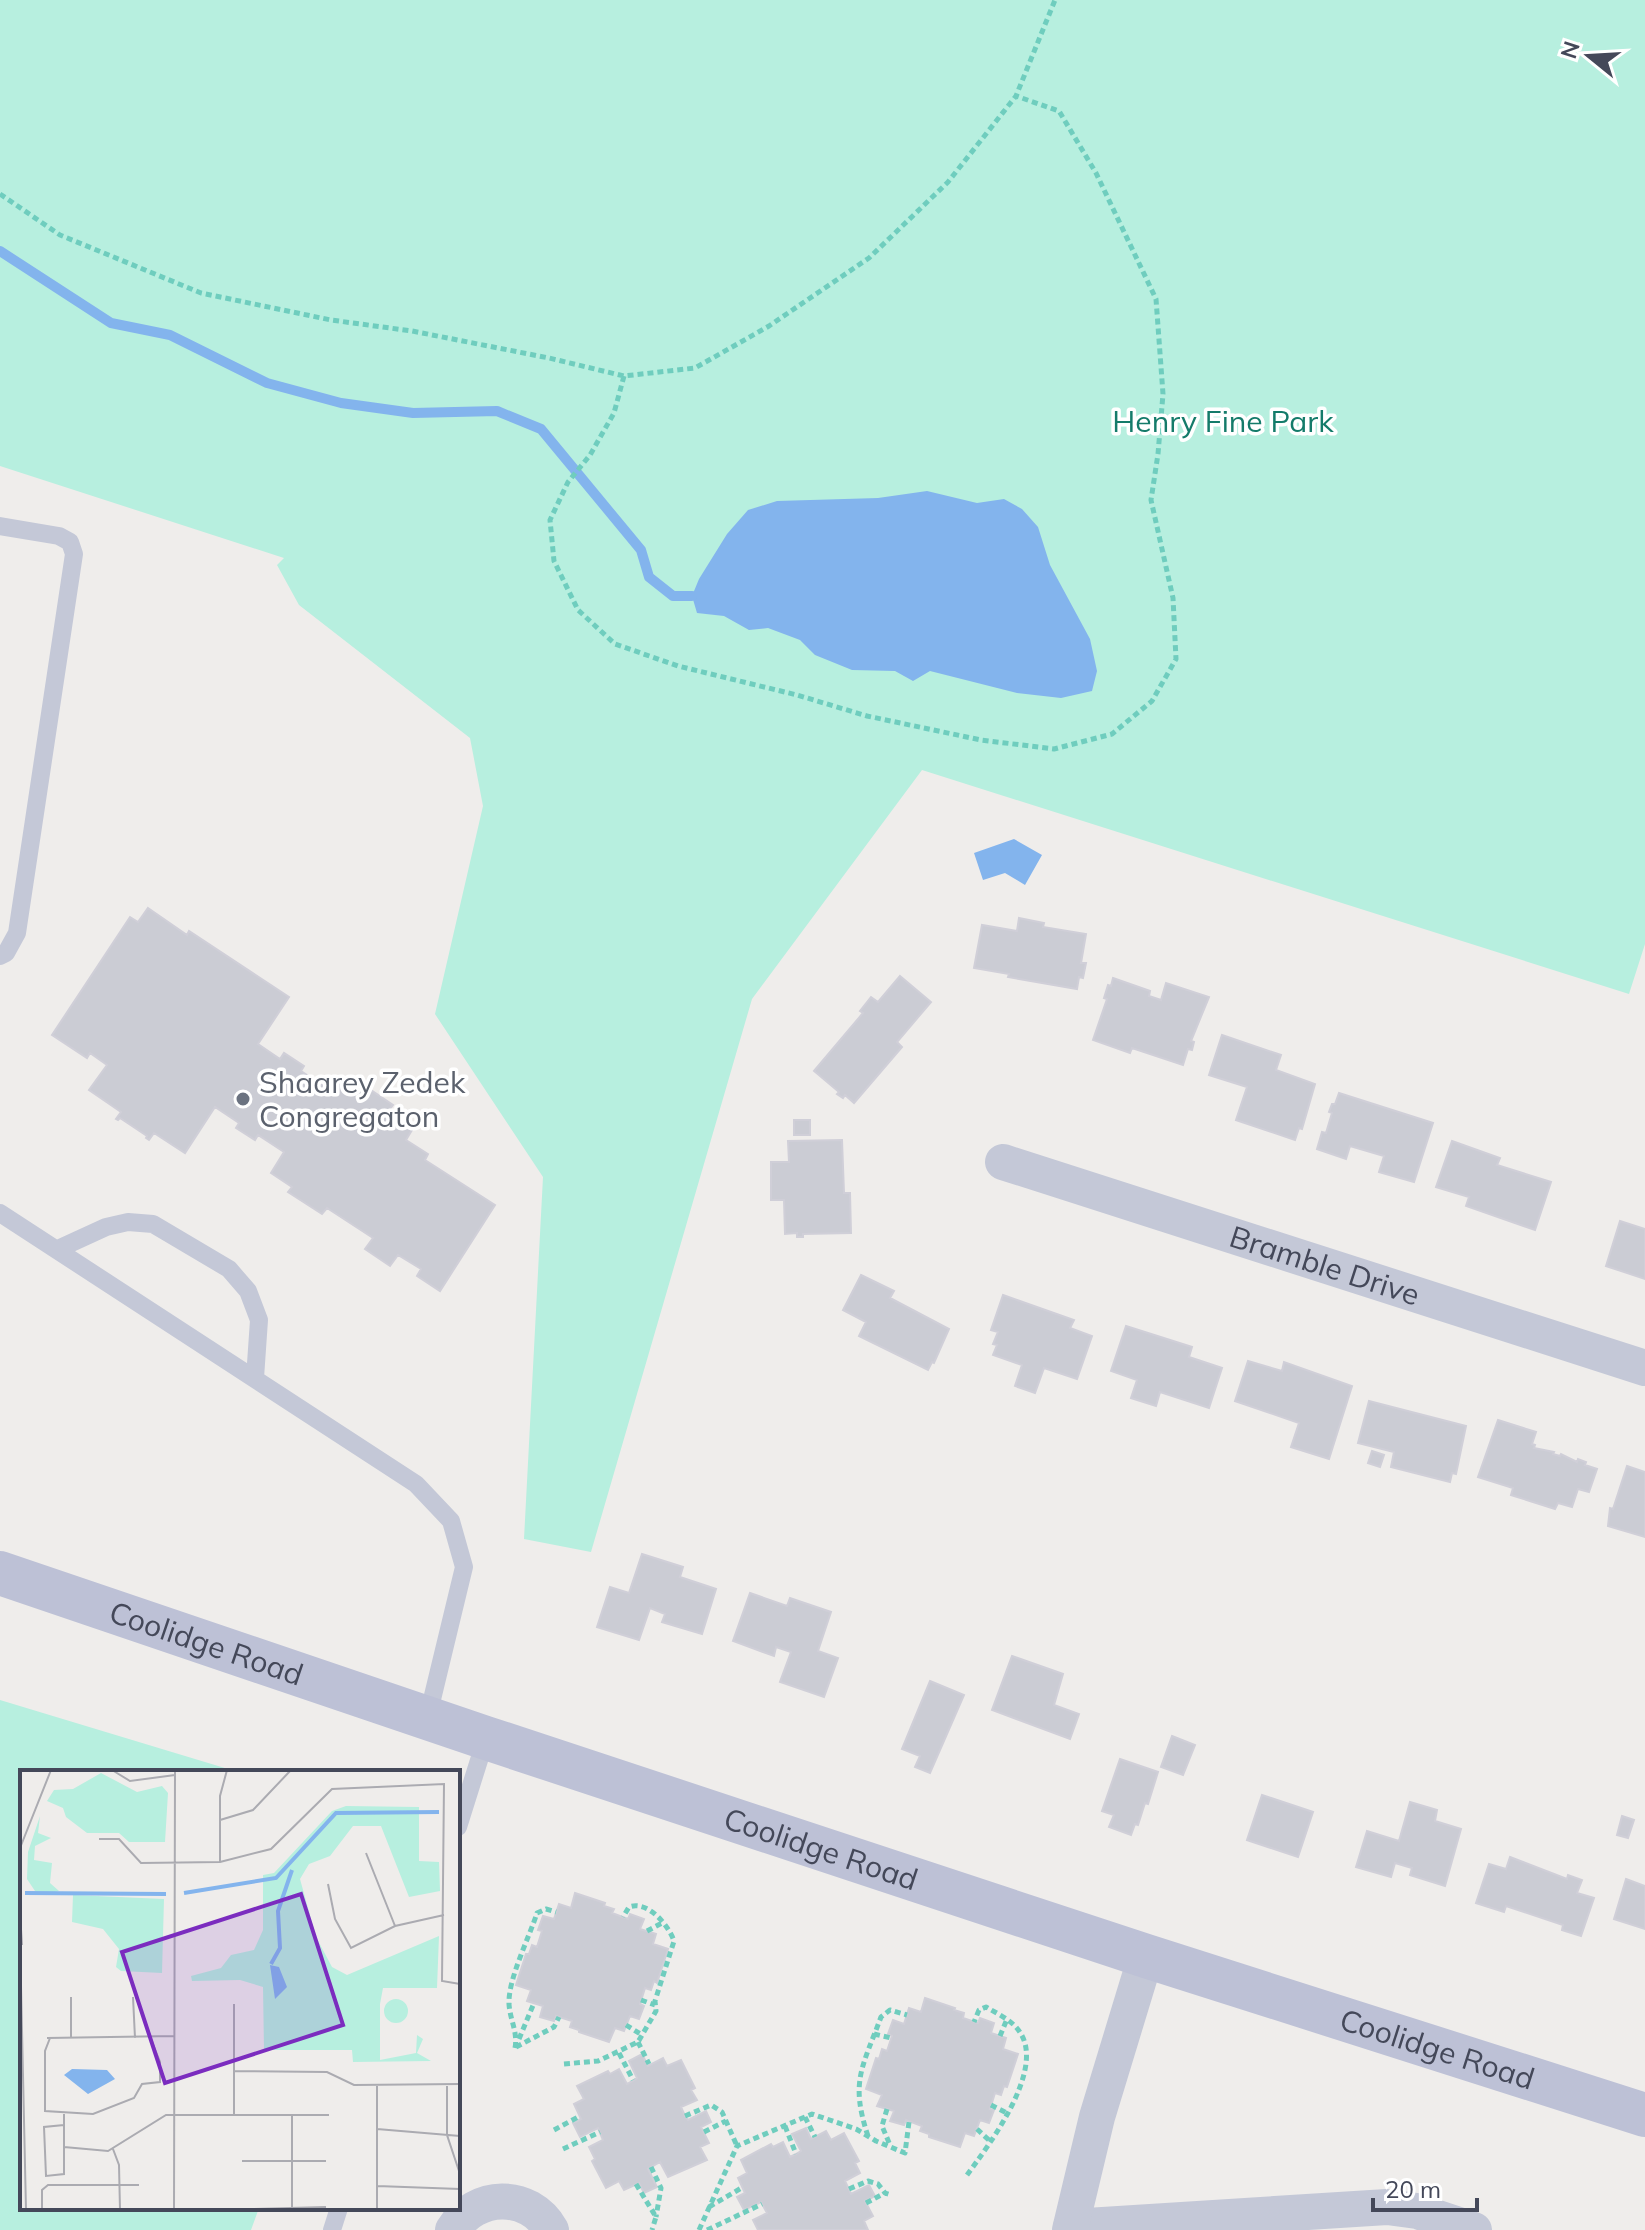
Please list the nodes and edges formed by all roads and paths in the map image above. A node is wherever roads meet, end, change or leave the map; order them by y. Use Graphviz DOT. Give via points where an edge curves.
graph roads {
  1 [pos="1055,0"];
  2 [pos="1016,96"];
  3 [pos="0,194"];
  4 [pos="624,376"];
  5 [pos="0,526"];
  6 [pos="0,956"];
  7 [pos="1003,1162"];
  8 [pos="0,1213"];
  9 [pos="58,1249"];
  10 [pos="1645,1368"];
  11 [pos="255,1378"];
  12 [pos="0,1573"];
  13 [pos="428,1716"];
  14 [pos="486,1738"];
  15 [pos="460,1821"];
  16 [pos="556,1912"];
  17 [pos="623,1917"];
  18 [pos="662,1923"];
  19 [pos="647,1931"];
  20 [pos="531,1932"];
  21 [pos="541,1935"];
  22 [pos="1146,1956"];
  23 [pos="641,2000"];
  24 [pos="534,2003"];
  25 [pos="655,2005"];
  26 [pos="907,2015"];
  27 [pos="559,2017"];
  28 [pos="1007,2019"];
  29 [pos="974,2022"];
  30 [pos="626,2025"];
  31 [pos="874,2034"];
  32 [pos="642,2035"];
  33 [pos="1000,2036"];
  34 [pos="891,2038"];
  35 [pos="638,2042"];
  36 [pos="515,2048"];
  37 [pos="619,2053"];
  38 [pos="564,2064"];
  39 [pos="649,2064"];
  40 [pos="633,2080"];
  41 [pos="991,2105"];
  42 [pos="887,2109"];
  43 [pos="1007,2113"];
  44 [pos="1645,2115"];
  45 [pos="580,2116"];
  46 [pos="685,2116"];
  47 [pos="805,2117"];
  48 [pos="726,2121"];
  49 [pos="909,2122"];
  50 [pos="785,2126"];
  51 [pos="977,2129"];
  52 [pos="554,2130"];
  53 [pos="600,2132"];
  54 [pos="704,2132"];
  55 [pos="868,2136"];
  56 [pos="815,2137"];
  57 [pos="991,2142"];
  58 [pos="737,2146"];
  59 [pos="890,2147"];
  60 [pos="563,2149"];
  61 [pos="796,2154"];
  62 [pos="651,2167"];
  63 [pos="967,2175"];
  64 [pos="636,2184"];
  65 [pos="743,2187"];
  66 [pos="849,2189"];
  67 [pos="866,2203"];
  68 [pos="762,2204"];
  69 [pos="709,2207"];
  70 [pos="338,2210"];
  71 [pos="656,2217"];
  72 [pos="1071,2228"];
  73 [pos="332,2230"];
  74 [pos="453,2230"];
  75 [pos="551,2230"];
  76 [pos="652,2230"];
  77 [pos="699,2230"];
  78 [pos="707,2230"];
  79 [pos="1474,2230"];
  1 -- 2 [label="path"];
  2 -- 4 [label="path" via="948,182 869,258 769,326 695,368"];
  2 -- 4 [label="path" via="1059,111 1096,173 1156,299 1163,394 1151,500 1173,598 1176,659 1152,701 1112,734 1054,749 981,740 867,716 615,644 578,610 554,561 550,520 568,482 614,413"];
  3 -- 4 [label="path" via="60,235 201,293"];
  5 -- 6 [label="lane" via="59,536 70,542 74,554 17,933"];
  7 -- 10 [label="street, Bramble Drive"];
  8 -- 9 [label="lane"];
  9 -- 11 [label="lane"];
  9 -- 11 [label="lane" via="106,1227 153,1224 229,1269 248,1291 259,1320"];
  11 -- 13 [label="lane" via="416,1484 451,1521 464,1567"];
  12 -- 13 [label="street, Coolidge Road"];
  13 -- 14 [label="street, Coolidge Road"];
  14 -- 15 [label="lane"];
  14 -- 22 [label="street, Coolidge Road"];
  16 -- 20 [label="path" via="537,1913"];
  17 -- 18 [label="path" via="637,1904"];
  18 -- 19 [label="path"];
  18 -- 25 [label="path" via="674,1941"];
  20 -- 21 [label="path"];
  20 -- 36 [label="path" via="509,2004"];
  22 -- 44 [label="street, Coolidge Road"];
  22 -- 72 [label="street" via="1097,2117"];
  23 -- 25 [label="path"];
  24 -- 36 [label="path"];
  25 -- 32 [label="path"];
  26 -- 31 [label="path" via="890,2010"];
  27 -- 36 [label="path" via="554,2027"];
  28 -- 29 [label="path" via="986,2007"];
  28 -- 33 [label="path"];
  28 -- 43 [label="path" via="1021,2033 1027,2051 1023,2079"];
  30 -- 32 [label="path"];
  31 -- 34 [label="path"];
  31 -- 55 [label="path" via="857,2083"];
  32 -- 35 [label="path"];
  35 -- 37 [label="path"];
  35 -- 39 [label="path"];
  37 -- 38 [label="path"];
  37 -- 40 [label="path"];
  41 -- 43 [label="path"];
  42 -- 59 [label="path" via="882,2126"];
  43 -- 57 [label="path"];
  45 -- 52 [label="path"];
  46 -- 48 [label="path" via="711,2105"];
  47 -- 50 [label="path"];
  47 -- 55 [label="path" via="812,2114"];
  47 -- 56 [label="path"];
  48 -- 54 [label="path"];
  48 -- 58 [label="path"];
  49 -- 59 [label="path" via="905,2153"];
  50 -- 58 [label="path"];
  50 -- 61 [label="path"];
  51 -- 57 [label="path"];
  53 -- 60 [label="path"];
  55 -- 59 [label="path"];
  57 -- 63 [label="path"];
  58 -- 69 [label="path"];
  62 -- 71 [label="path" via="661,2188"];
  64 -- 71 [label="path"];
  65 -- 69 [label="path"];
  66 -- 67 [label="path" via="868,2181 888,2194"];
  68 -- 78 [label="path"];
  69 -- 77 [label="path"];
  70 -- 73 [label="lane"];
  71 -- 76 [label="path"];
  72 -- 79 [label="street" via="1387,2207"];
  74 -- 75 [label="street" via="467,2213 500,2201 533,2210"];
}
